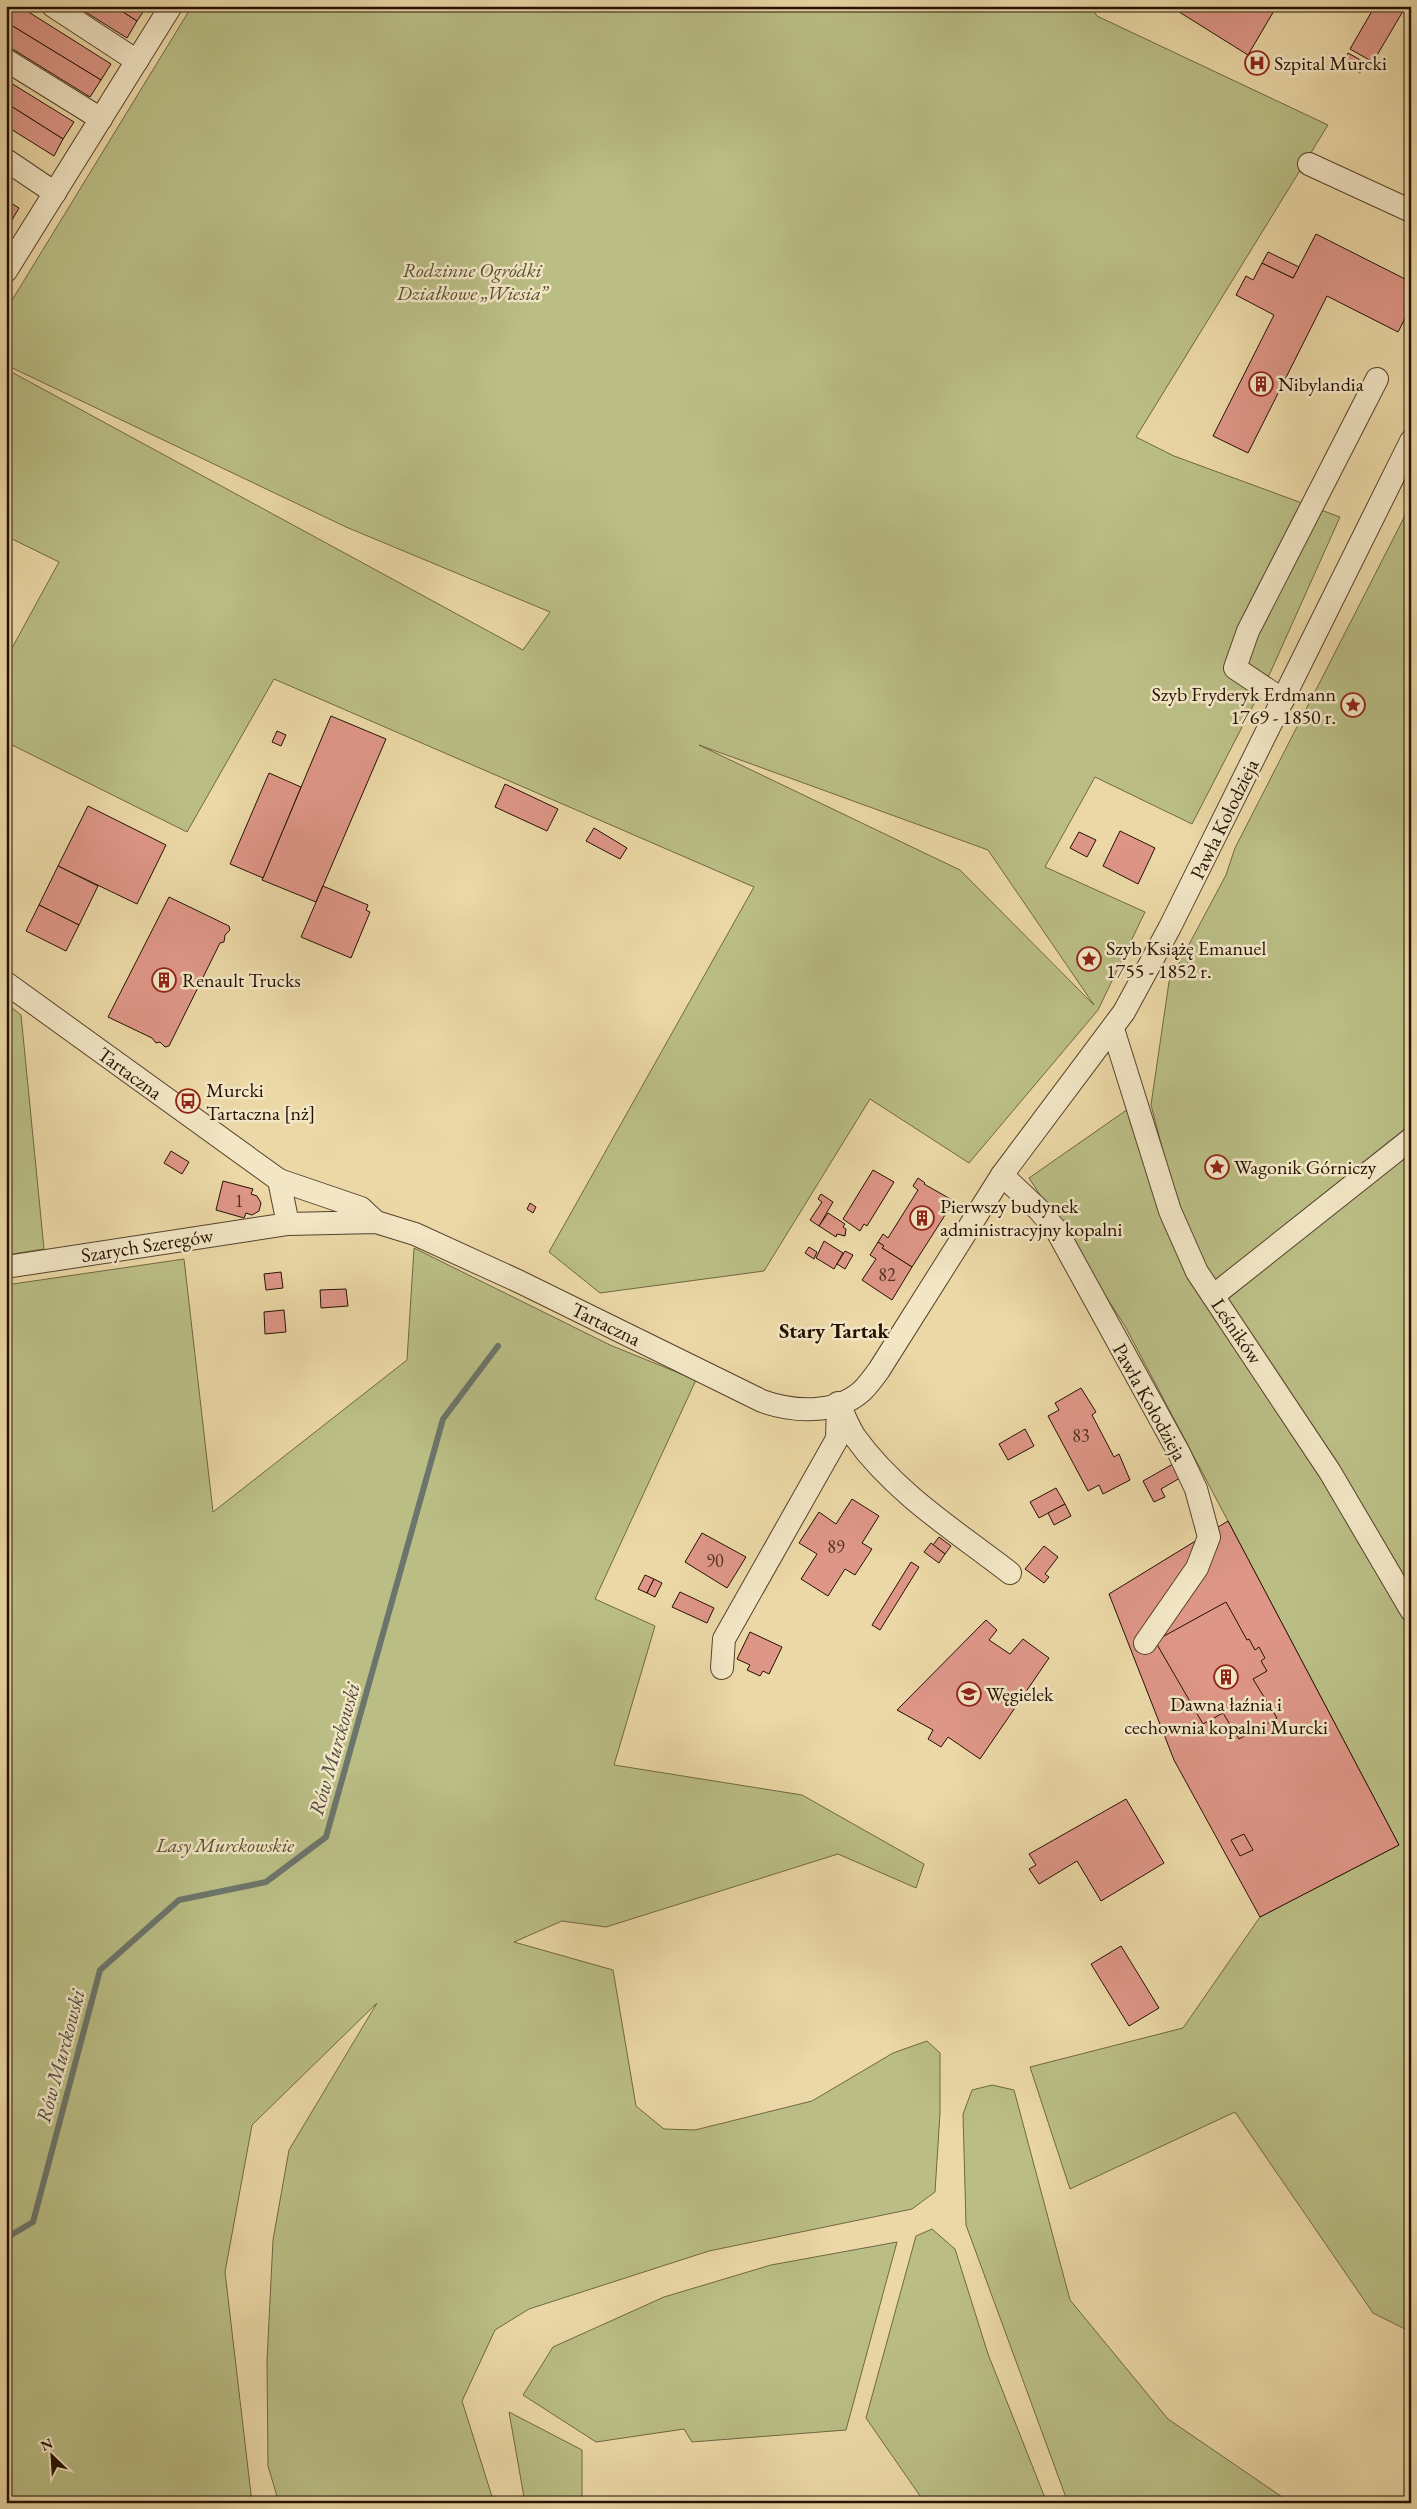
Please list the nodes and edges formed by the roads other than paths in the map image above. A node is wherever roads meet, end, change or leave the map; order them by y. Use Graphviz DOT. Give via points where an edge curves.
graph roads {
  1 [pos="53,6"];
  2 [pos="171,6"];
  3 [pos="6,60"];
  4 [pos="137,61"];
  5 [pos="101,119"];
  6 [pos="6,160"];
  7 [pos="1309,164"];
  8 [pos="55,193"];
  9 [pos="1411,211"];
  10 [pos="8,264"];
  11 [pos="1377,378"];
  12 [pos="1411,441"];
  13 [pos="1283,700"];
  14 [pos="6,983"];
  15 [pos="1113,1029"];
  16 [pos="1411,1139"];
  17 [pos="1002,1175"];
  18 [pos="279,1180"];
  19 [pos="376,1222"];
  20 [pos="288,1224"];
  21 [pos="6,1267"];
  22 [pos="1213,1296"];
  23 [pos="838,1403"];
  24 [pos="1010,1573"];
  25 [pos="1411,1610"];
  26 [pos="1146,1643"];
  27 [pos="722,1668"];
  1 -- 4 [label="street"];
  2 -- 4 [label="street"];
  3 -- 5 [label="street"];
  4 -- 5 [label="street"];
  5 -- 8 [label="street"];
  6 -- 8 [label="street"];
  7 -- 9 [label="street"];
  8 -- 10 [label="street"];
  11 -- 13 [label="street" via="1248,631 1235,668"];
  12 -- 13 [label="street, Pawła Kołodzieja"];
  13 -- 15 [label="street, Pawła Kołodzieja" via="1148,970"];
  14 -- 18 [label="street, Tartaczna"];
  15 -- 17 [label="street, Pawła Kołodzieja"];
  15 -- 22 [label="street, Leśników" via="1170,1212 1197,1272"];
  16 -- 22 [label="street"];
  17 -- 23 [label="street, Pawła Kołodzieja" via="879,1370 861,1392"];
  17 -- 26 [label="street, Pawła Kołodzieja" via="1057,1232 1196,1489 1210,1537 1197,1568"];
  18 -- 19 [label="street, Tartaczna" via="362,1208"];
  18 -- 20 [label="street"];
  19 -- 20 [label="street, Tartaczna"];
  19 -- 23 [label="street, Tartaczna" via="415,1234 520,1282 762,1401 798,1410"];
  20 -- 21 [label="street, Szarych Szeregów"];
  22 -- 25 [label="street, Leśników" via="1330,1472"];
  23 -- 24 [label="street" via="854,1436 877,1464 929,1511"];
  23 -- 27 [label="street" via="837,1439 724,1639"];
}
